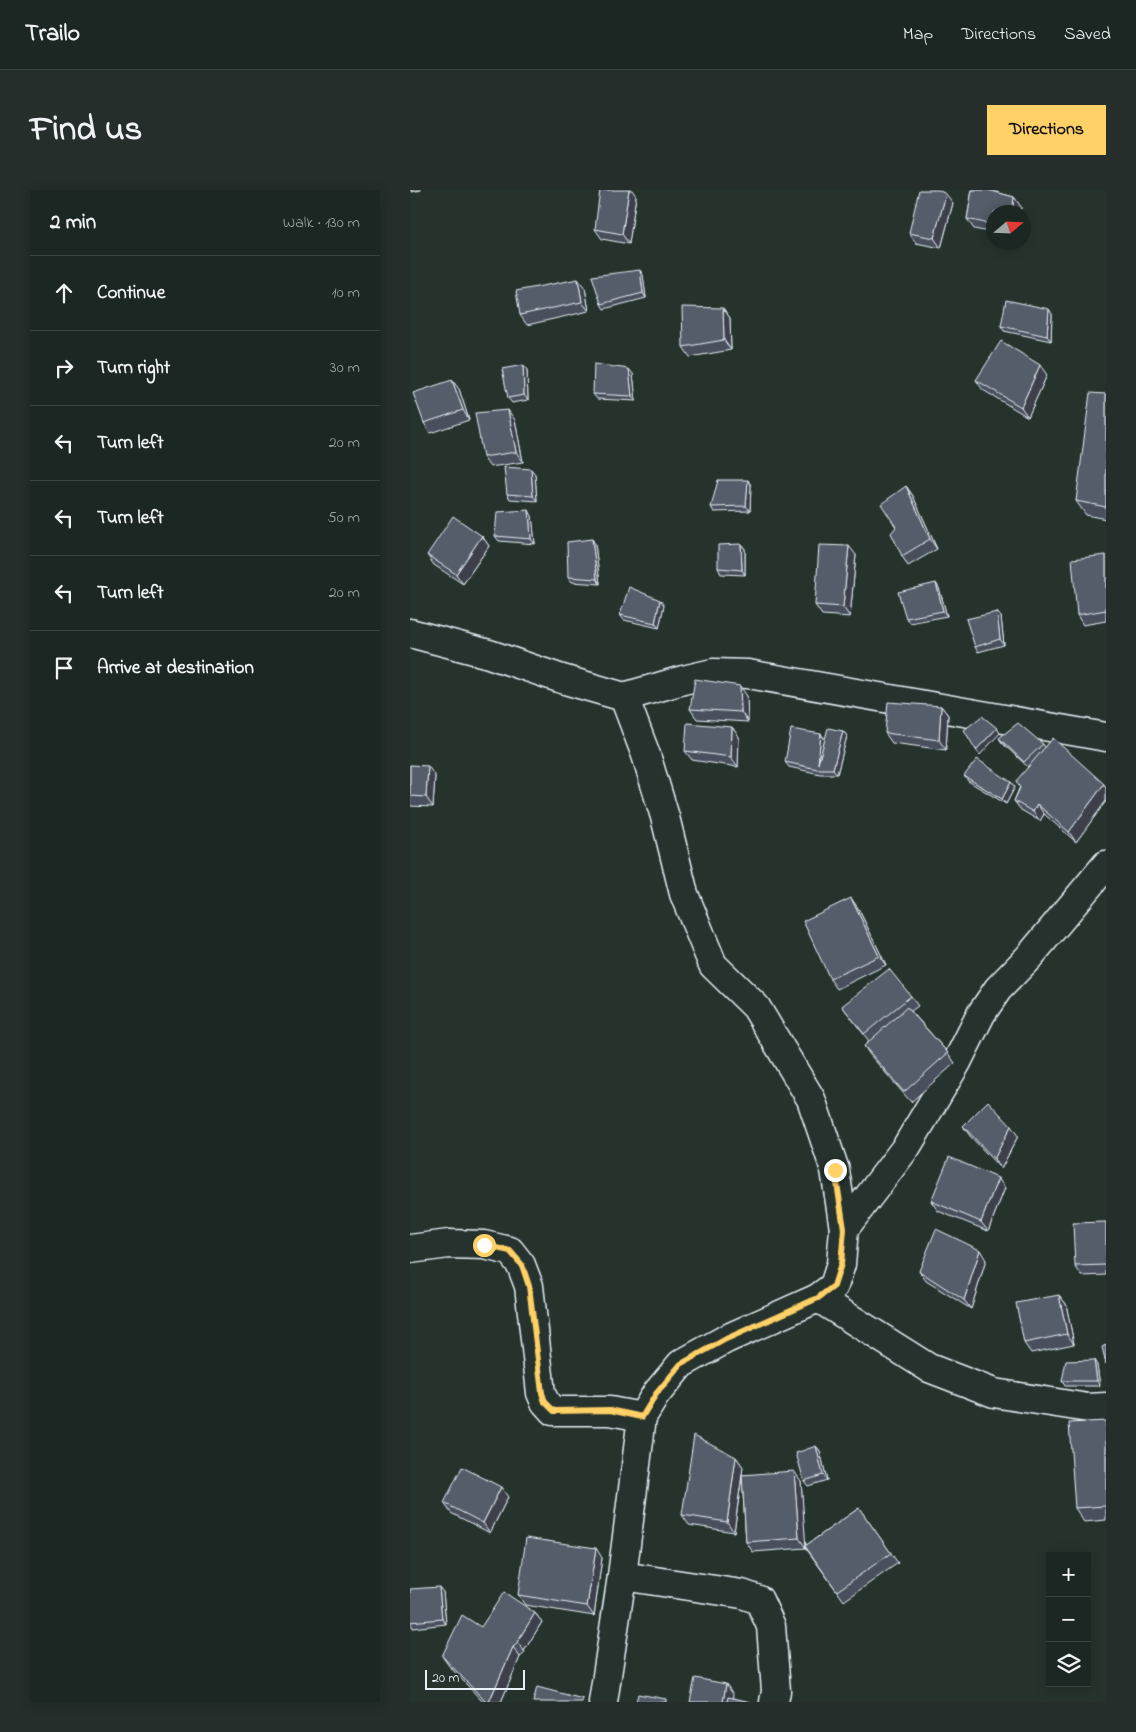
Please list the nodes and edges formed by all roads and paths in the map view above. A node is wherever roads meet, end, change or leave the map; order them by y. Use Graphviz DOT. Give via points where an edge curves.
graph roads {
  1 [pos="410,633"];
  2 [pos="624,697"];
  3 [pos="1106,737"];
  4 [pos="1106,865"];
  5 [pos="844,1229"];
  6 [pos="410,1249"];
  7 [pos="818,1298"];
  8 [pos="1106,1407"];
  9 [pos="642,1417"];
  10 [pos="622,1576"];
  11 [pos="603,1702"];
  12 [pos="774,1702"];
  1 -- 2 [label="street" via="489,654"];
  2 -- 3 [label="street" via="712,673 748,674"];
  2 -- 5 [label="street" via="665,817 684,894 712,965 756,1007 811,1099 835,1170"];
  4 -- 5 [label="street" via="998,989 907,1146"];
  5 -- 7 [label="street" via="841,1264 834,1286"];
  6 -- 9 [label="street" via="458,1244 510,1251 522,1265 529,1286 545,1402 554,1411 610,1410"];
  7 -- 8 [label="street" via="929,1368 994,1393 1088,1408"];
  7 -- 9 [label="street" via="726,1339 681,1364"];
  9 -- 10 [label="street"];
  10 -- 11 [label="street"];
  10 -- 12 [label="street" via="742,1594 759,1600 771,1626"];
}
